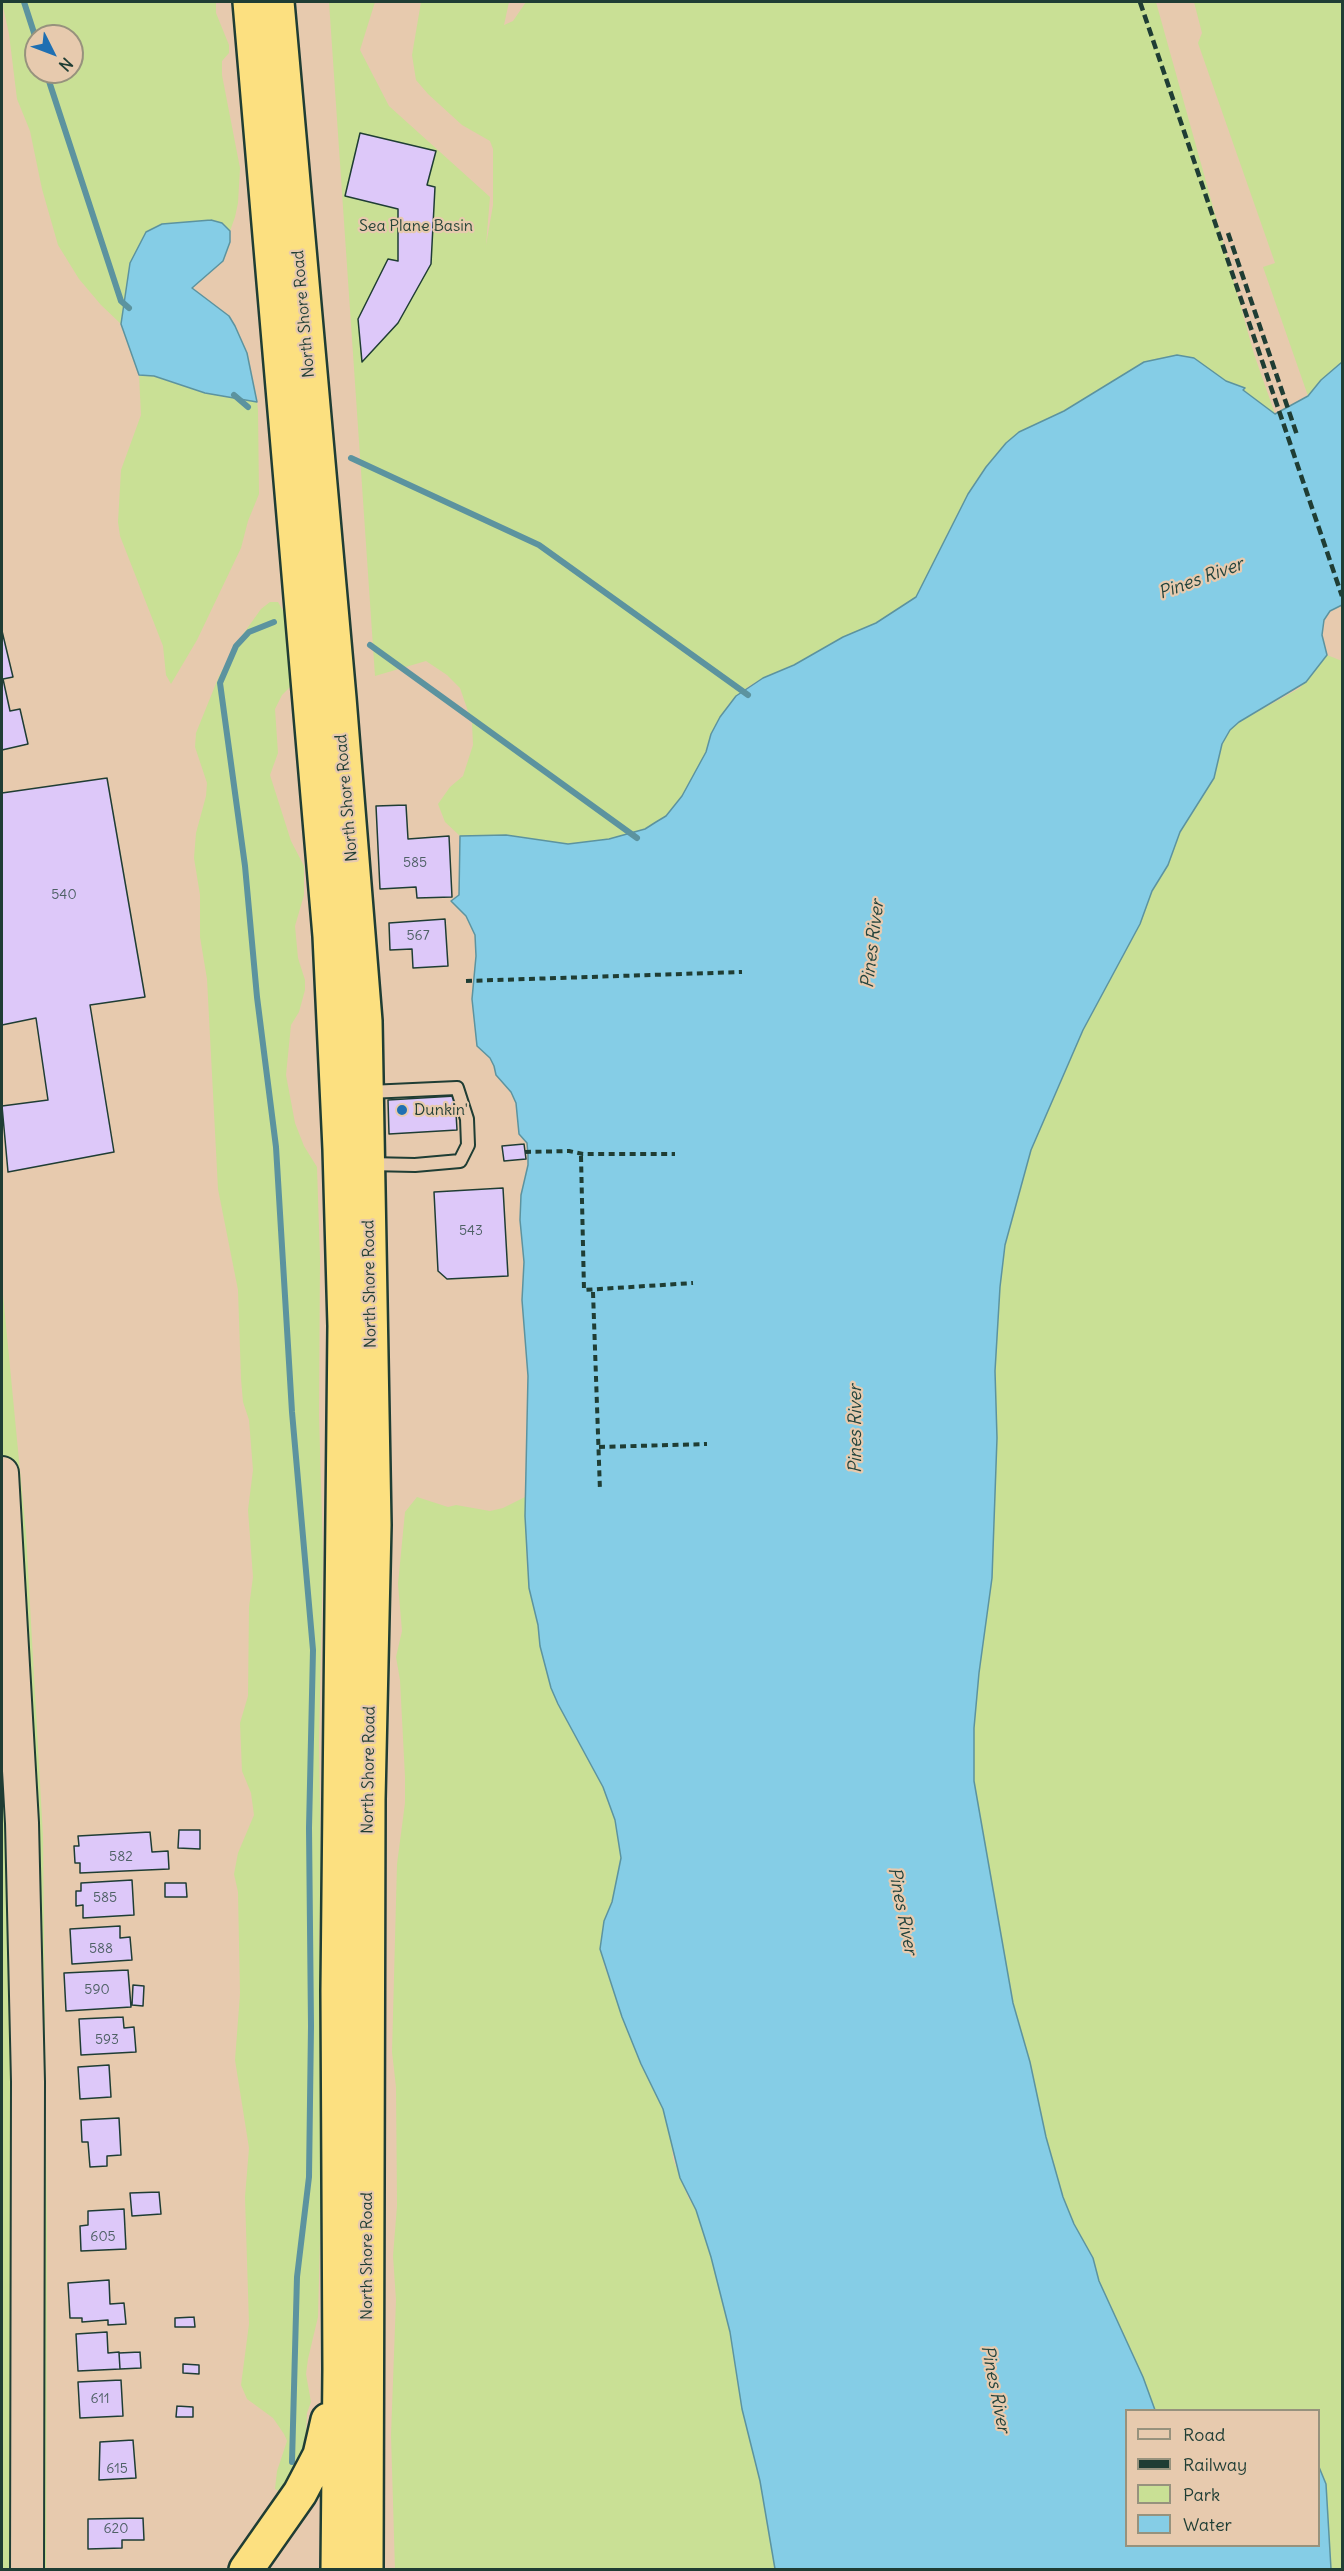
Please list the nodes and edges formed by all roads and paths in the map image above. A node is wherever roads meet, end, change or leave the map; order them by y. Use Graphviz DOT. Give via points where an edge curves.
graph roads {
  1 [pos="250,2"];
  2 [pos="277,2"];
  3 [pos="742,972"];
  4 [pos="466,981"];
  5 [pos="366,1092"];
  6 [pos="525,1152"];
  7 [pos="675,1154"];
  8 [pos="581,1156"];
  9 [pos="368,1164"];
  10 [pos="693,1283"];
  11 [pos="593,1292"];
  12 [pos="707,1444"];
  13 [pos="599,1447"];
  14 [pos="2,1473"];
  15 [pos="600,1491"];
  16 [pos="340,2369"];
  17 [pos="27,2570"];
  18 [pos="246,2570"];
  19 [pos="338,2570"];
  20 [pos="366,2570"];
  1 -- 16 [label="highway, North Shore Road" via="329,925 340,1149 345,1326 338,1990"];
  2 -- 5 [label="highway, North Shore Road" via="341,721 365,1021"];
  3 -- 4 [label="path"];
  5 -- 9 [label="highway, North Shore Road"];
  5 -- 9 [label="lane" via="457,1088 467,1119 468,1145 460,1161"];
  6 -- 7 [label="path"];
  8 -- 10 [label="path" via="584,1290"];
  9 -- 20 [label="highway, North Shore Road" via="374,1525 368,1799"];
  11 -- 13 [label="path"];
  12 -- 13 [label="path"];
  13 -- 15 [label="path"];
  14 -- 17 [label="main road" via="23,1858 28,2082"];
  16 -- 18 [label="highway" via="320,2455 300,2493"];
  16 -- 19 [label="highway, North Shore Road"];
}
